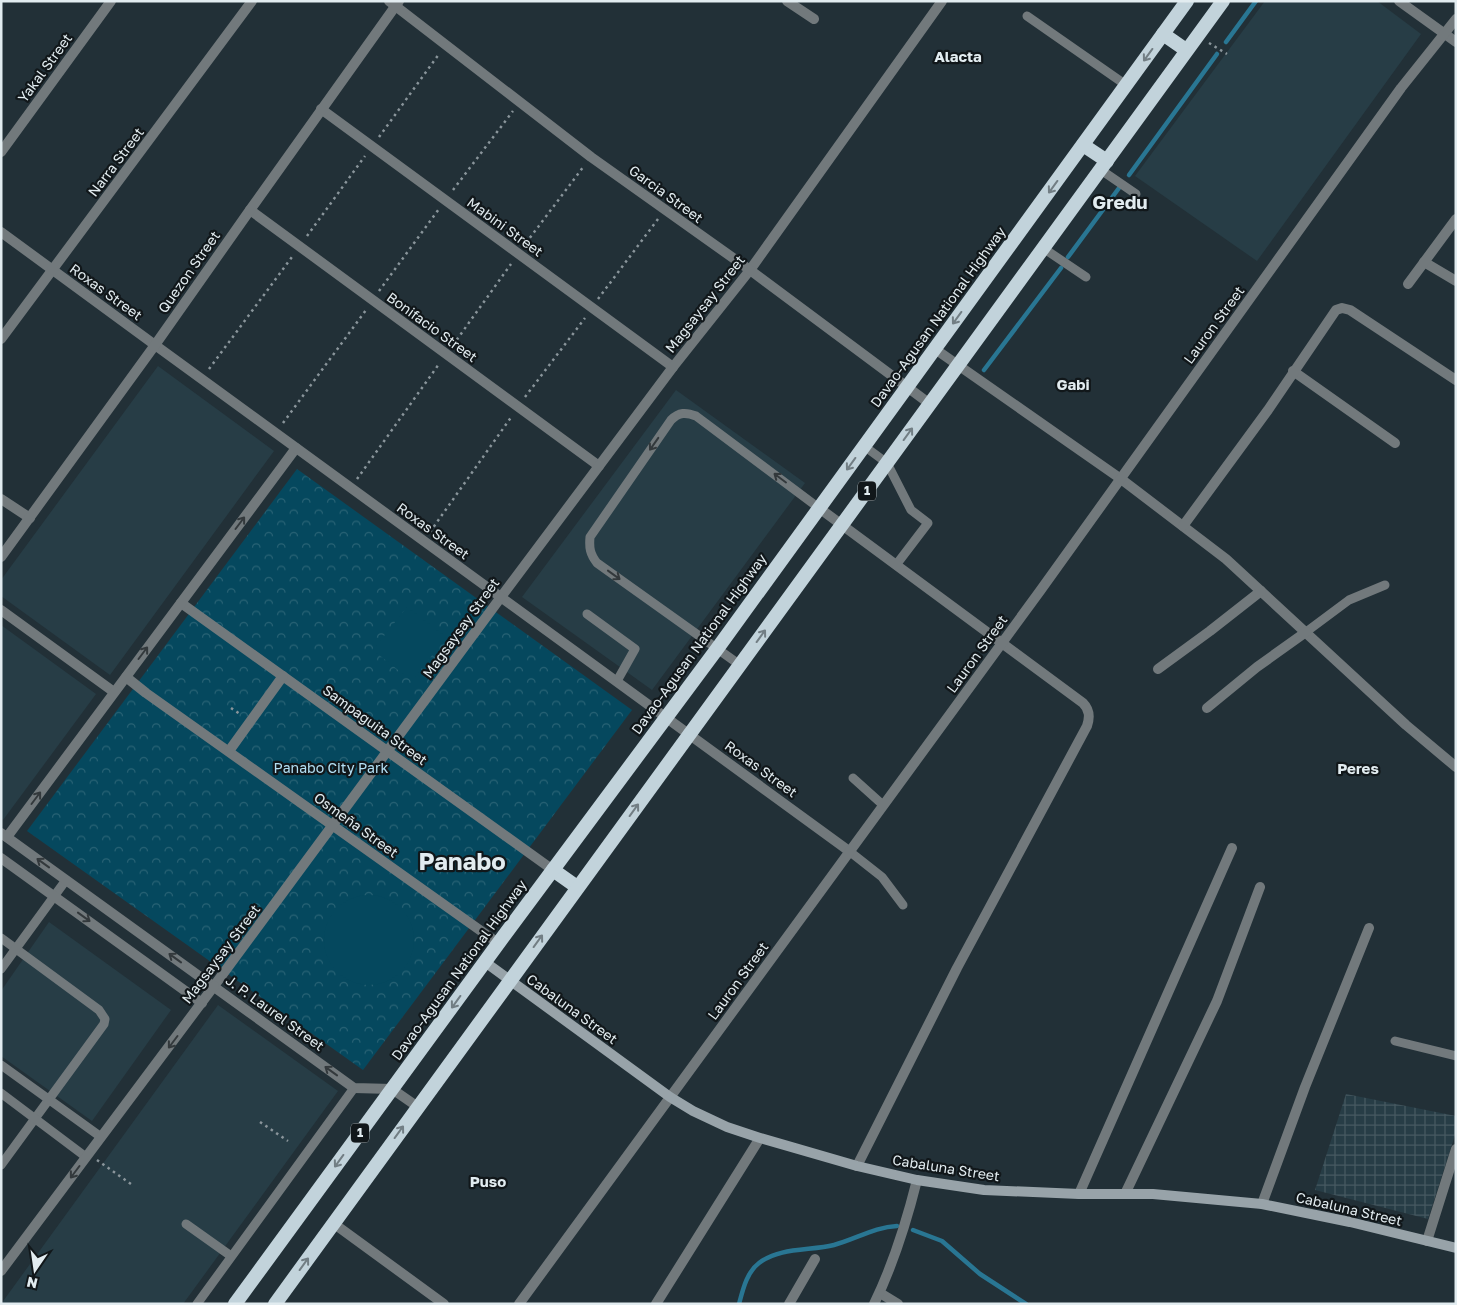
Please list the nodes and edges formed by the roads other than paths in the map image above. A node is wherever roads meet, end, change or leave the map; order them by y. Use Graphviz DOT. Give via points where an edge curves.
graph roads {
  1 [pos="111,1"];
  2 [pos="252,1"];
  3 [pos="787,1"];
  4 [pos="942,1"];
  5 [pos="1187,1"];
  6 [pos="1223,1"];
  7 [pos="1399,1"];
  8 [pos="394,3"];
  9 [pos="1027,16"];
  10 [pos="814,19"];
  11 [pos="1456,19"];
  12 [pos="1163,34"];
  13 [pos="1445,34"];
  14 [pos="1456,42"];
  15 [pos="1186,50"];
  16 [pos="1126,85"];
  17 [pos="321,109"];
  18 [pos="1083,145"];
  19 [pos="1,152"];
  20 [pos="1104,165"];
  21 [pos="1136,194"];
  22 [pos="250,210"];
  23 [pos="1456,220"];
  24 [pos="1,232"];
  25 [pos="1043,248"];
  26 [pos="1424,262"];
  27 [pos="53,270"];
  28 [pos="750,270"];
  29 [pos="1086,277"];
  30 [pos="1456,281"];
  31 [pos="1408,284"];
  32 [pos="1,339"];
  33 [pos="155,346"];
  34 [pos="935,349"];
  35 [pos="958,366"];
  36 [pos="673,367"];
  37 [pos="1293,371"];
  38 [pos="1456,380"];
  39 [pos="907,387"];
  40 [pos="930,404"];
  41 [pos="1395,443"];
  42 [pos="864,446"];
  43 [pos="296,448"];
  44 [pos="887,463"];
  45 [pos="599,466"];
  46 [pos="1121,479"];
  47 [pos="1,500"];
  48 [pos="819,508"];
  49 [pos="30,518"];
  50 [pos="842,524"];
  51 [pos="1183,526"];
  52 [pos="1,557"];
  53 [pos="896,564"];
  54 [pos="1385,586"];
  55 [pos="1260,590"];
  56 [pos="501,597"];
  57 [pos="181,603"];
  58 [pos="1,610"];
  59 [pos="587,614"];
  60 [pos="1306,632"];
  61 [pos="1002,644"];
  62 [pos="716,649"];
  63 [pos="740,665"];
  64 [pos="1158,668"];
  65 [pos="283,676"];
  66 [pos="126,677"];
  67 [pos="617,681"];
  68 [pos="114,692"];
  69 [pos="1207,708"];
  70 [pos="666,717"];
  71 [pos="689,734"];
  72 [pos="229,750"];
  73 [pos="388,751"];
  74 [pos="1456,767"];
  75 [pos="853,778"];
  76 [pos="883,805"];
  77 [pos="333,825"];
  78 [pos="4,835"];
  79 [pos="1232,848"];
  80 [pos="850,850"];
  81 [pos="1,858"];
  82 [pos="553,870"];
  83 [pos="66,880"];
  84 [pos="578,887"];
  85 [pos="1260,887"];
  86 [pos="54,896"];
  87 [pos="903,905"];
  88 [pos="1369,928"];
  89 [pos="1,938"];
  90 [pos="498,943"];
  91 [pos="15,949"];
  92 [pos="484,962"];
  93 [pos="1,968"];
  94 [pos="510,981"];
  95 [pos="214,986"];
  96 [pos="202,1003"];
  97 [pos="1395,1041"];
  98 [pos="1456,1056"];
  99 [pos="1,1065"];
  100 [pos="354,1088"];
  101 [pos="392,1089"];
  102 [pos="1,1093"];
  103 [pos="670,1097"];
  104 [pos="48,1099"];
  105 [pos="418,1107"];
  106 [pos="35,1118"];
  107 [pos="101,1137"];
  108 [pos="760,1138"];
  109 [pos="1456,1149"];
  110 [pos="88,1156"];
  111 [pos="1,1164"];
  112 [pos="857,1166"];
  113 [pos="917,1180"];
  114 [pos="1079,1194"];
  115 [pos="1125,1194"];
  116 [pos="1262,1204"];
  117 [pos="333,1223"];
  118 [pos="186,1224"];
  119 [pos="1427,1241"];
  120 [pos="1456,1248"];
  121 [pos="231,1256"];
  122 [pos="815,1259"];
  123 [pos="1,1271"];
  124 [pos="880,1293"];
  125 [pos="197,1304"];
  126 [pos="235,1304"];
  127 [pos="276,1304"];
  128 [pos="444,1304"];
  129 [pos="519,1304"];
  130 [pos="656,1304"];
  131 [pos="789,1304"];
  132 [pos="874,1304"];
  133 [pos="898,1304"];
  1 -- 19 [label="street, Yakal Street"];
  2 -- 27 [label="street, Narra Street"];
  3 -- 10 [label="street"];
  4 -- 28 [label="street, Magsaysay Street"];
  5 -- 12 [label="highway, Davao-Agusan National Highway / 1"];
  6 -- 15 [label="highway, 1"];
  7 -- 13 [label="street"];
  8 -- 17 [label="street, Quezon Street"];
  8 -- 28 [label="street, Garcia Street" via="591,157"];
  9 -- 16 [label="lane"];
  11 -- 13 [label="street, Lauron Street"];
  12 -- 15 [label="highway"];
  12 -- 16 [label="highway, Davao-Agusan National Highway / 1, one-way"];
  13 -- 14 [label="street"];
  13 -- 46 [label="street, Lauron Street" via="1401,88"];
  15 -- 20 [label="highway, 1"];
  16 -- 18 [label="highway, Davao-Agusan National Highway / 1"];
  17 -- 22 [label="street, Quezon Street"];
  17 -- 36 [label="street, Mabini Street"];
  18 -- 20 [label="highway"];
  18 -- 34 [label="highway, Davao-Agusan National Highway / 1, one-way"];
  20 -- 21 [label="lane"];
  20 -- 25 [label="highway, 1"];
  22 -- 33 [label="street, Quezon Street"];
  22 -- 45 [label="street, Bonifacio Street"];
  23 -- 26 [label="street"];
  24 -- 27 [label="street, Roxas Street"];
  25 -- 29 [label="lane"];
  25 -- 35 [label="highway, 1"];
  26 -- 30 [label="street"];
  26 -- 31 [label="street"];
  27 -- 32 [label="street, Narra Street"];
  27 -- 33 [label="street, Roxas Street"];
  28 -- 36 [label="street, Magsaysay Street"];
  28 -- 39 [label="street, Garcia Street"];
  33 -- 43 [label="street, Roxas Street"];
  33 -- 49 [label="street, Quezon Street"];
  34 -- 35 [label="street"];
  34 -- 39 [label="highway, Davao-Agusan National Highway / 1"];
  35 -- 40 [label="highway, 1"];
  35 -- 46 [label="street"];
  36 -- 45 [label="street, Magsaysay Street"];
  37 -- 38 [label="street" via="1336,310 1342,308 1350,310"];
  37 -- 41 [label="street"];
  37 -- 51 [label="street"];
  39 -- 40 [label="street, Garcia Street"];
  39 -- 42 [label="highway, Davao-Agusan National Highway / 1"];
  44 -- 40 [label="highway, 1, one-way"];
  42 -- 44 [label="lane"];
  42 -- 48 [label="highway, Davao-Agusan National Highway / 1, one-way"];
  43 -- 56 [label="street, Roxas Street"];
  57 -- 43 [label="street, one-way"];
  44 -- 50 [label="highway, 1"];
  44 -- 53 [label="lane" via="911,510 928,523"];
  45 -- 56 [label="street, Magsaysay Street"];
  46 -- 51 [label="street"];
  46 -- 61 [label="street, Lauron Street"];
  47 -- 49 [label="street"];
  48 -- 50 [label="street"];
  48 -- 62 [label="highway, Davao-Agusan National Highway / 1"];
  48 -- 62 [label="lane, one-way" via="696,416 682,413 671,420 595,529 589,547 597,563"];
  49 -- 52 [label="street, Quezon Street"];
  50 -- 53 [label="street"];
  63 -- 50 [label="highway, 1, one-way"];
  51 -- 55 [label="street" via="1226,558"];
  53 -- 61 [label="street"];
  54 -- 60 [label="lane" via="1349,600"];
  55 -- 60 [label="street"];
  55 -- 64 [label="street"];
  56 -- 67 [label="street, Roxas Street"];
  56 -- 73 [label="street, Magsaysay Street"];
  57 -- 65 [label="street, Sampaguita Street"];
  66 -- 57 [label="street, one-way"];
  58 -- 68 [label="street"];
  59 -- 67 [label="lane" via="635,649"];
  60 -- 69 [label="street"];
  60 -- 74 [label="street"];
  61 -- 76 [label="street, Lauron Street"];
  61 -- 112 [label="street" via="1083,703 1089,720 953,976"];
  62 -- 63 [label="lane"];
  62 -- 70 [label="highway, Davao-Agusan National Highway / 1"];
  63 -- 71 [label="highway, 1"];
  65 -- 72 [label="street"];
  65 -- 73 [label="street, Sampaguita Street"];
  66 -- 68 [label="street"];
  66 -- 72 [label="street, Osmeña Street"];
  67 -- 70 [label="street, Roxas Street"];
  78 -- 68 [label="street, one-way"];
  70 -- 71 [label="street, Roxas Street"];
  70 -- 82 [label="highway, Davao-Agusan National Highway / 1"];
  71 -- 80 [label="street, Roxas Street"];
  84 -- 71 [label="highway, 1, one-way"];
  72 -- 77 [label="street, Osmeña Street"];
  73 -- 77 [label="street, Magsaysay Street"];
  73 -- 82 [label="street, Sampaguita Street"];
  75 -- 76 [label="lane"];
  76 -- 80 [label="street, Lauron Street"];
  77 -- 90 [label="street, Osmeña Street"];
  77 -- 95 [label="street, Magsaysay Street"];
  83 -- 78 [label="street, J. P. Laurel Street, one-way"];
  79 -- 114 [label="street"];
  80 -- 87 [label="lane" via="882,877"];
  80 -- 103 [label="street, Lauron Street"];
  81 -- 86 [label="street"];
  82 -- 84 [label="highway"];
  82 -- 90 [label="highway, Davao-Agusan National Highway / 1"];
  83 -- 86 [label="lane"];
  95 -- 83 [label="street, J. P. Laurel Street, one-way"];
  94 -- 84 [label="highway, 1, one-way"];
  85 -- 115 [label="street" via="1217,1001"];
  86 -- 91 [label="lane"];
  86 -- 96 [label="street, one-way"];
  88 -- 116 [label="street"];
  89 -- 91 [label="lane"];
  90 -- 92 [label="highway, Davao-Agusan National Highway / 1"];
  91 -- 93 [label="lane"];
  91 -- 104 [label="lane" via="99,1010 105,1019"];
  92 -- 94 [label="main road, Cabaluna Street"];
  92 -- 101 [label="highway, Davao-Agusan National Highway / 1, one-way"];
  94 -- 103 [label="main road, Cabaluna Street"];
  94 -- 105 [label="highway, 1"];
  95 -- 96 [label="street, Magsaysay Street"];
  100 -- 95 [label="street, J. P. Laurel Street, one-way"];
  96 -- 107 [label="street, Magsaysay Street, one-way"];
  97 -- 98 [label="lane"];
  99 -- 104 [label="lane"];
  100 -- 101 [label="street"];
  100 -- 121 [label="lane"];
  101 -- 105 [label="street"];
  101 -- 126 [label="highway, Davao-Agusan National Highway / 1, one-way"];
  102 -- 106 [label="lane"];
  103 -- 108 [label="main road, Cabaluna Street" via="727,1127"];
  103 -- 129 [label="street, Lauron Street"];
  104 -- 106 [label="lane"];
  104 -- 107 [label="lane"];
  117 -- 105 [label="highway, 1, one-way"];
  106 -- 110 [label="lane"];
  106 -- 111 [label="lane"];
  107 -- 110 [label="street, Magsaysay Street"];
  108 -- 112 [label="main road, Cabaluna Street"];
  108 -- 130 [label="street"];
  109 -- 119 [label="street"];
  110 -- 123 [label="street, Magsaysay Street, one-way"];
  112 -- 113 [label="main road, Cabaluna Street"];
  113 -- 114 [label="main road, Cabaluna Street" via="984,1190"];
  113 -- 124 [label="street" via="904,1233"];
  114 -- 115 [label="main road, Cabaluna Street"];
  115 -- 116 [label="main road, Cabaluna Street"];
  116 -- 119 [label="main road, Cabaluna Street"];
  127 -- 117 [label="highway, 1, one-way"];
  117 -- 128 [label="street"];
  118 -- 121 [label="lane"];
  119 -- 120 [label="main road, Cabaluna Street"];
  121 -- 125 [label="lane"];
  122 -- 131 [label="street"];
  124 -- 132 [label="street"];
  124 -- 133 [label="street"];
}
